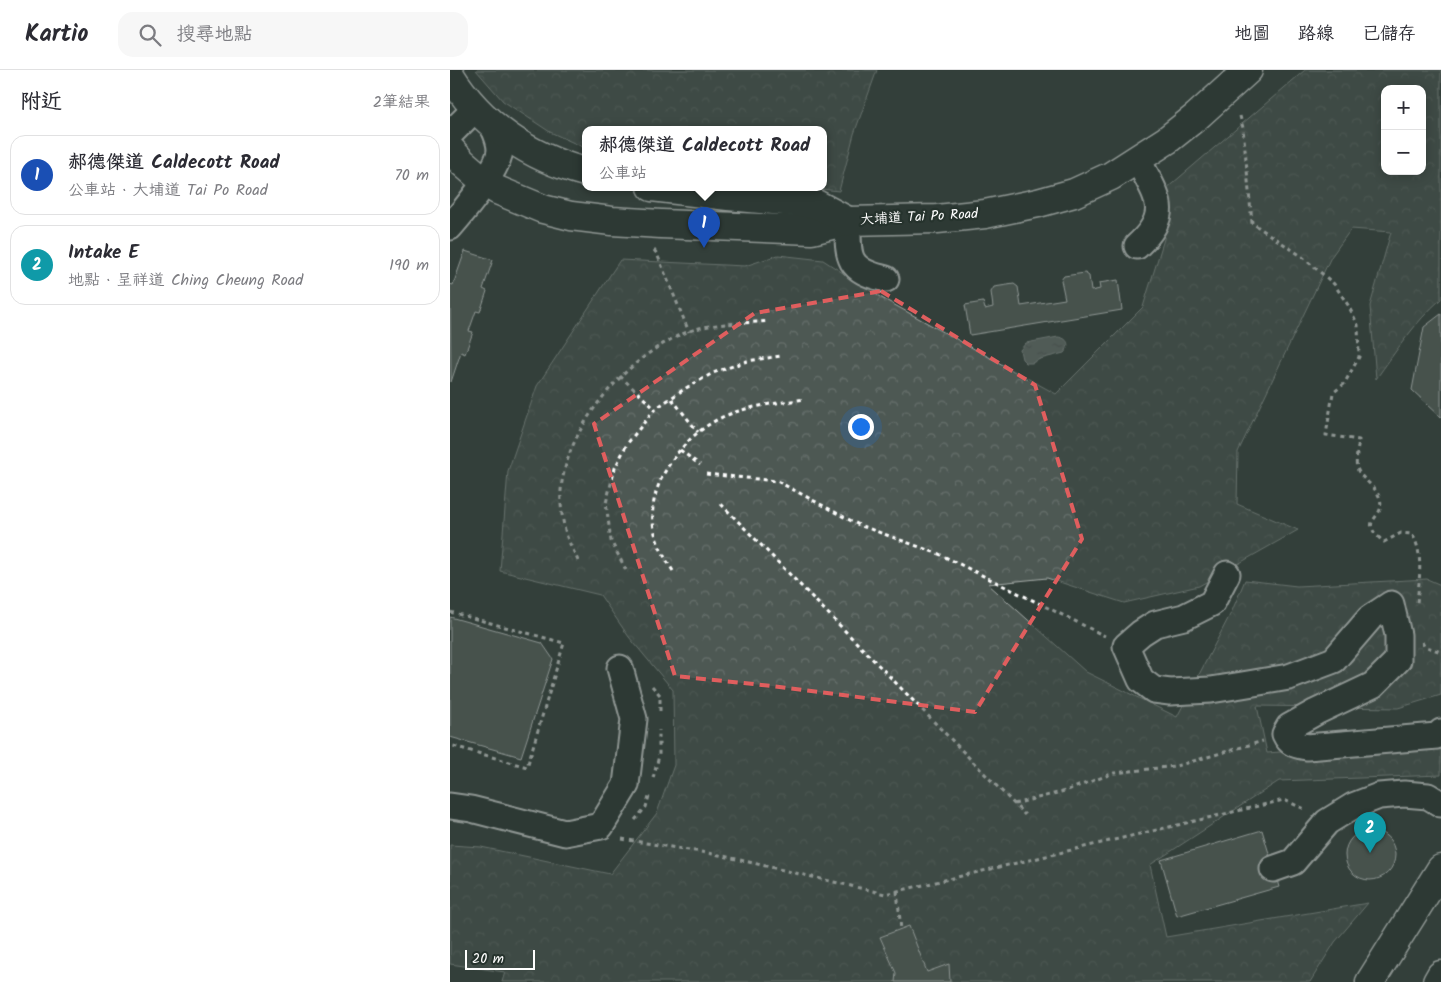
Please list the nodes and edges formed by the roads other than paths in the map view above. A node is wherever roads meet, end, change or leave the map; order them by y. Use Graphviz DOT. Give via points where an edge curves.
graph roads {
  1 [pos="1248,70"];
  2 [pos="450,75"];
  3 [pos="483,117"];
  4 [pos="450,134"];
  5 [pos="450,149"];
  6 [pos="1138,160"];
  7 [pos="582,171"];
  8 [pos="484,181"];
  9 [pos="686,191"];
  10 [pos="848,220"];
  11 [pos="450,227"];
  12 [pos="1137,246"];
  13 [pos="886,279"];
  14 [pos="1227,574"];
  15 [pos="620,668"];
  16 [pos="1441,732"];
  17 [pos="1441,804"];
  18 [pos="450,806"];
  19 [pos="1273,869"];
  20 [pos="1441,869"];
  21 [pos="1441,975"];
  22 [pos="1370,982"];
  23 [pos="1437,982"];
  1 -- 6 [label="main road, 大埔道 Tai Po Road" via="1196,117"];
  2 -- 3 [label="main road"];
  3 -- 4 [label="street"];
  3 -- 7 [label="main road" via="531,151"];
  3 -- 8 [label="street" via="498,137 500,150 497,163"];
  5 -- 8 [label="main road, 大埔道 Tai Po Road"];
  6 -- 10 [label="main road, 大埔道 Tai Po Road" via="1074,193 985,214 937,219"];
  6 -- 12 [label="street" via="1159,204 1157,222"];
  8 -- 10 [label="main road, 大埔道 Tai Po Road" via="518,200 543,209 612,221 812,230"];
  8 -- 11 [label="street"];
  9 -- 10 [label="main road, 大埔道 Tai Po Road" via="816,204"];
  10 -- 13 [label="street" via="850,258 856,267 870,276"];
  14 -- 16 [label="street" via="1212,603 1184,617 1155,624 1126,646 1141,680 1154,690 1170,692 1226,687 1289,677 1334,660 1370,618 1391,604 1398,635 1398,660 1373,685 1316,712 1289,728 1285,734 1292,744 1307,747 1437,736"];
  15 -- 18 [label="street" via="634,719 626,785 602,826 565,832"];
  17 -- 19 [label="street" via="1428,796 1404,794 1379,796 1353,806 1327,822 1293,862"];
  20 -- 22 [label="main road"];
  21 -- 23 [label="main road"];
}
